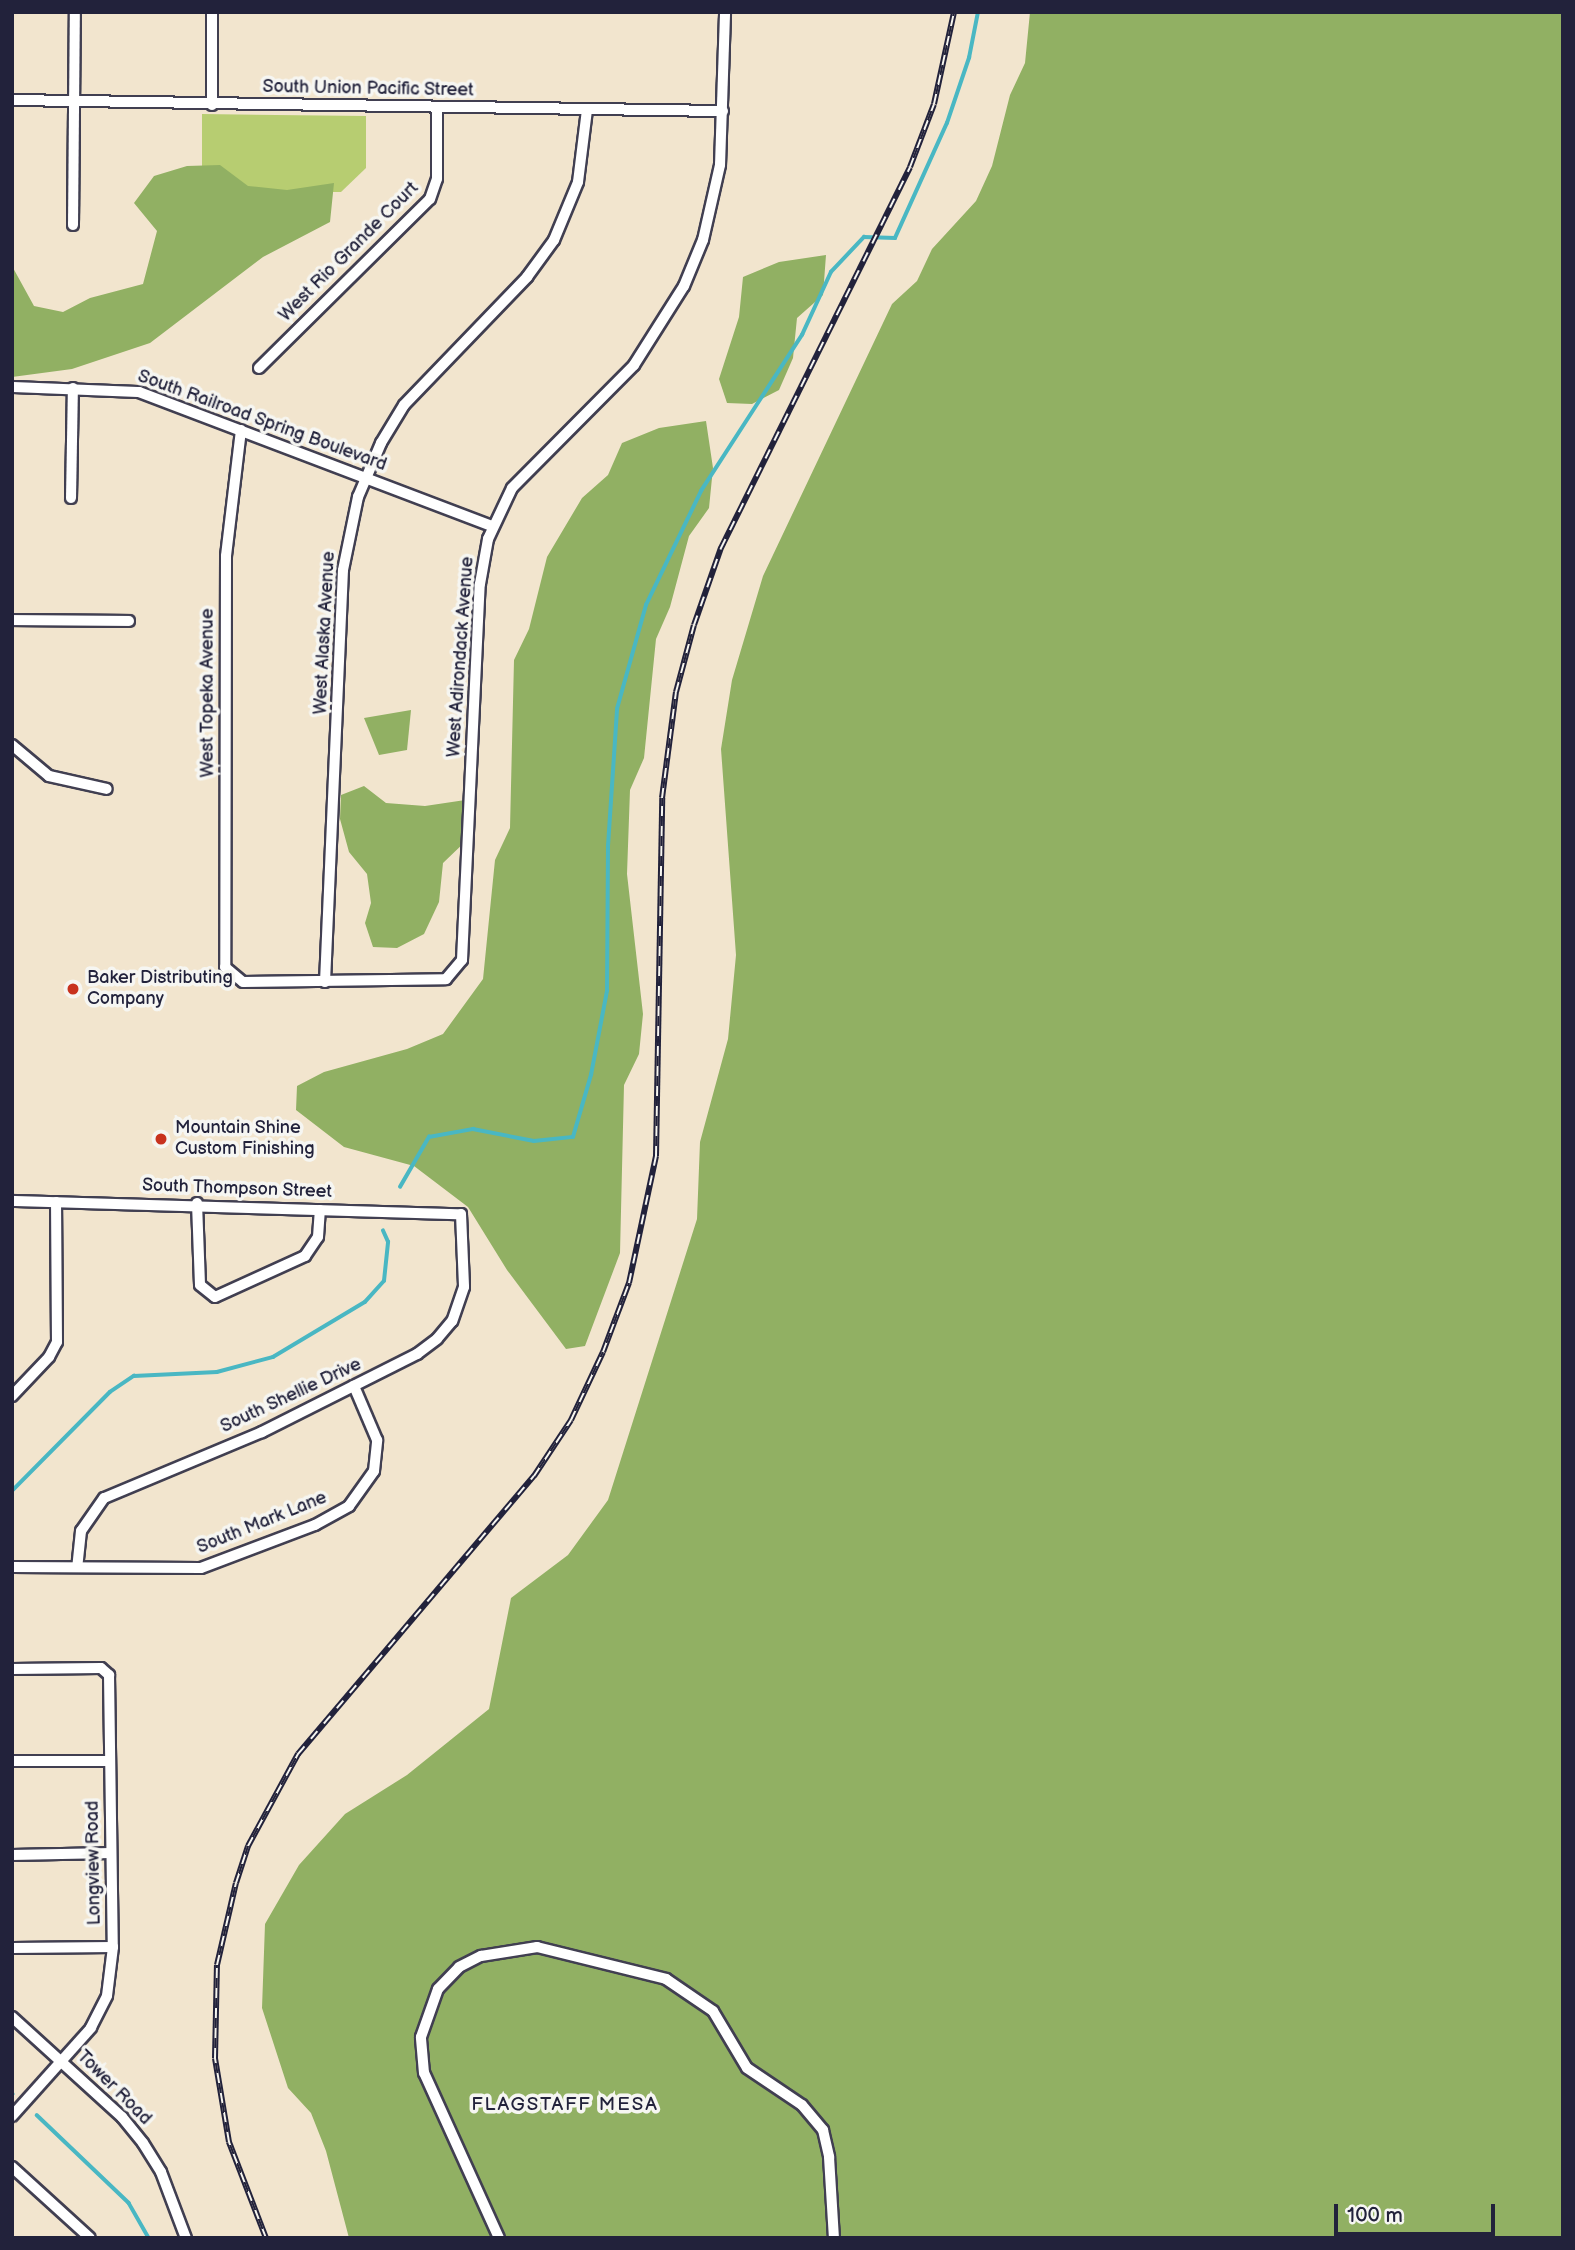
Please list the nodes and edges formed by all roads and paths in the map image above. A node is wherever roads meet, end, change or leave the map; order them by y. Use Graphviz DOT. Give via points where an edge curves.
graph roads {
  1 [pos="75,12"];
  2 [pos="212,12"];
  3 [pos="725,12"];
  4 [pos="12,100"];
  5 [pos="74,103"];
  6 [pos="212,105"];
  7 [pos="437,107"];
  8 [pos="587,110"];
  9 [pos="723,111"];
  10 [pos="73,225"];
  11 [pos="259,368"];
  12 [pos="12,387"];
  13 [pos="73,388"];
  14 [pos="241,430"];
  15 [pos="365,478"];
  16 [pos="71,498"];
  17 [pos="492,526"];
  18 [pos="12,620"];
  19 [pos="129,621"];
  20 [pos="12,745"];
  21 [pos="107,789"];
  22 [pos="325,982"];
  23 [pos="12,1201"];
  24 [pos="56,1202"];
  25 [pos="197,1203"];
  26 [pos="320,1210"];
  27 [pos="461,1213"];
  28 [pos="354,1386"];
  29 [pos="12,1396"];
  30 [pos="12,1566"];
  31 [pos="76,1567"];
  32 [pos="12,1669"];
  33 [pos="12,1761"];
  34 [pos="110,1761"];
  35 [pos="111,1853"];
  36 [pos="12,1855"];
  37 [pos="113,1947"];
  38 [pos="12,1948"];
  39 [pos="12,2017"];
  40 [pos="63,2062"];
  41 [pos="12,2116"];
  42 [pos="12,2167"];
  43 [pos="90,2238"];
  44 [pos="186,2238"];
  45 [pos="499,2238"];
  46 [pos="834,2238"];
  1 -- 5 [label="street"];
  2 -- 6 [label="street"];
  3 -- 9 [label="street, West Adirondack Avenue"];
  4 -- 5 [label="street, South Union Pacific Street"];
  5 -- 6 [label="street, South Union Pacific Street"];
  5 -- 10 [label="street"];
  6 -- 7 [label="street, South Union Pacific Street"];
  7 -- 8 [label="street, South Union Pacific Street"];
  7 -- 11 [label="street, West Rio Grande Court" via="437,179 430,199"];
  8 -- 9 [label="street, South Union Pacific Street"];
  8 -- 15 [label="street, West Alaska Avenue" via="578,182 554,240 527,277 404,405"];
  9 -- 17 [label="street, West Adirondack Avenue" via="716,192 684,286 634,365 512,488"];
  12 -- 13 [label="street, South Railroad Spring Boulevard"];
  13 -- 14 [label="street, South Railroad Spring Boulevard" via="139,392"];
  13 -- 16 [label="street"];
  14 -- 15 [label="street, South Railroad Spring Boulevard"];
  14 -- 22 [label="street, West Topeka Avenue" via="226,556 223,958 229,975 243,982"];
  15 -- 17 [label="street, South Railroad Spring Boulevard"];
  15 -- 22 [label="street, West Alaska Avenue" via="343,570"];
  17 -- 22 [label="street, West Adirondack Avenue" via="480,584 462,960 446,979"];
  18 -- 19 [label="street"];
  20 -- 21 [label="street" via="49,776"];
  23 -- 24 [label="street, South Thompson Street"];
  24 -- 25 [label="street, South Thompson Street"];
  24 -- 29 [label="street" via="57,1342"];
  25 -- 26 [label="street, South Thompson Street"];
  25 -- 26 [label="street" via="201,1285 215,1297 305,1255 318,1237"];
  26 -- 27 [label="street, South Thompson Street"];
  27 -- 28 [label="street, South Shellie Drive" via="466,1276 452,1321 425,1349"];
  28 -- 31 [label="street, South Shellie Drive" via="262,1432 104,1498 81,1531"];
  28 -- 31 [label="street, South Mark Lane" via="372,1424 377,1457 368,1483 349,1506 315,1525 201,1568"];
  30 -- 31 [label="street, South Mark Lane"];
  32 -- 34 [label="street, Longview Road" via="106,1670"];
  33 -- 34 [label="street"];
  34 -- 35 [label="street, Longview Road"];
  35 -- 36 [label="street"];
  35 -- 37 [label="street, Longview Road"];
  37 -- 38 [label="street"];
  37 -- 40 [label="street, Longview Road" via="111,1980 100,2013"];
  39 -- 40 [label="street, Tower Road"];
  40 -- 41 [label="street, Longview Road"];
  40 -- 44 [label="street, Tower Road" via="143,2143 161,2172"];
  42 -- 43 [label="street"];
  45 -- 46 [label="street" via="424,2073 421,2037 432,2002 447,1977 481,1956 523,1947 666,1979 706,2004 747,2068 802,2105 823,2130"];
}
